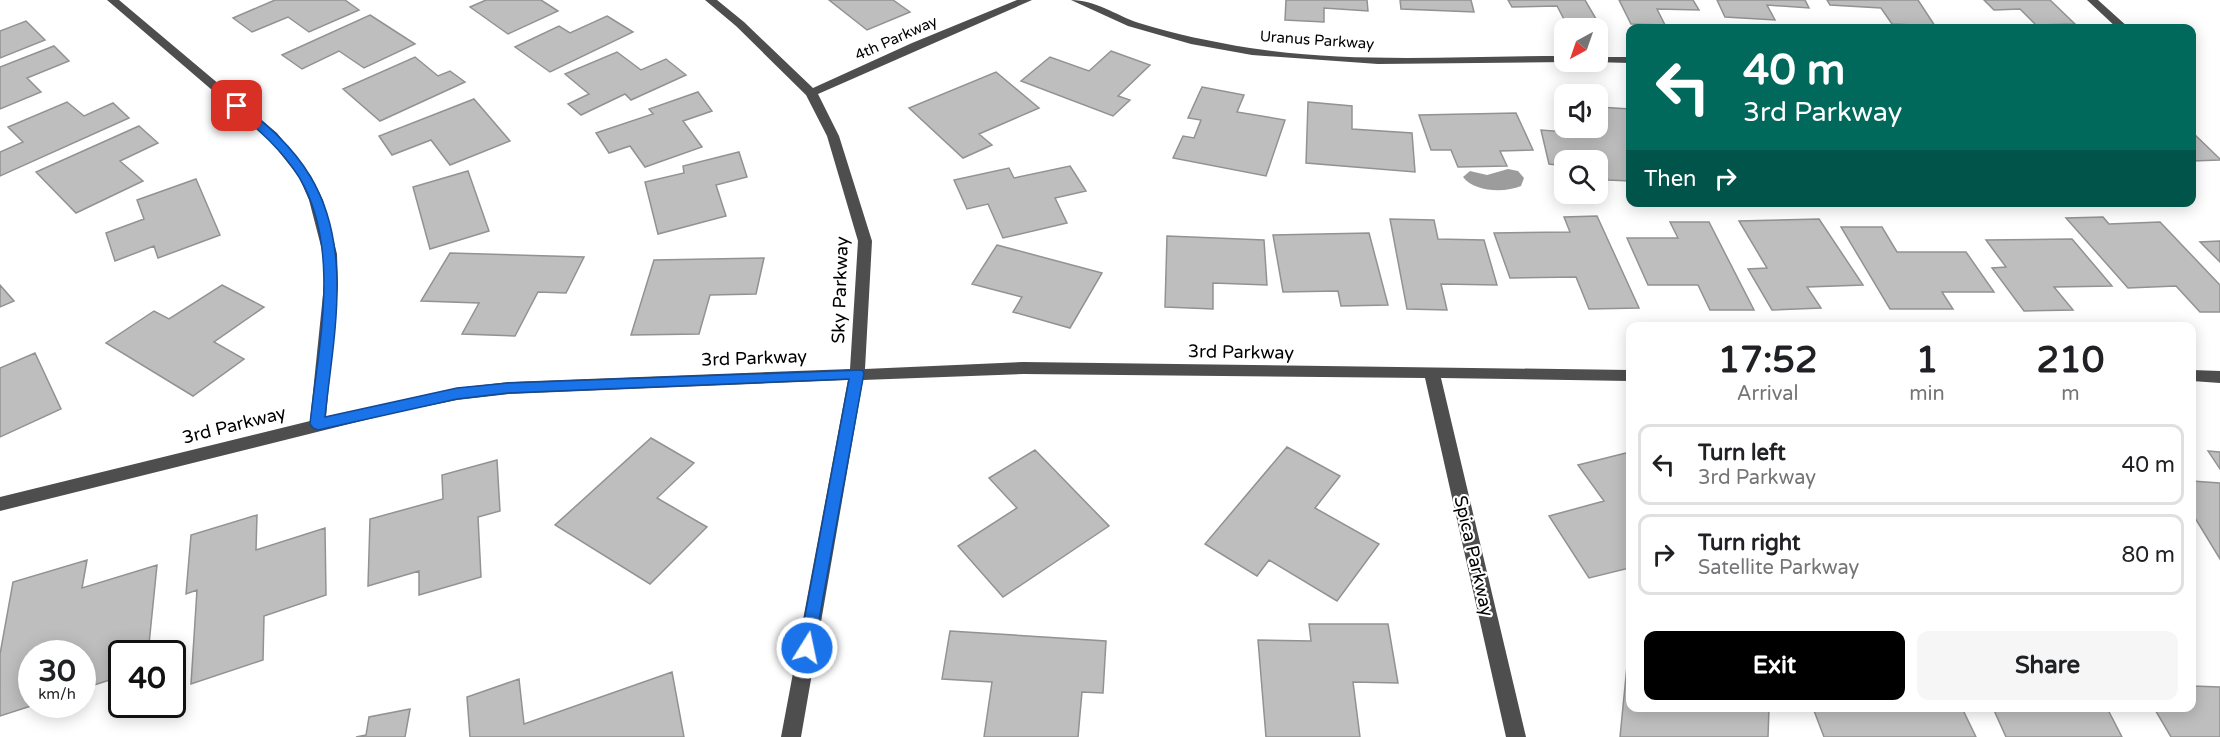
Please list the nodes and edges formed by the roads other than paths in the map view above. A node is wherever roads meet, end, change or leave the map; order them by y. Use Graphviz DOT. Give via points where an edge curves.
graph roads {
  1 [pos="112,0"];
  2 [pos="710,0"];
  3 [pos="1028,0"];
  4 [pos="1076,0"];
  5 [pos="2092,0"];
  6 [pos="2119,24"];
  7 [pos="1554,59"];
  8 [pos="1608,60"];
  9 [pos="1626,60"];
  10 [pos="811,93"];
  11 [pos="857,373"];
  12 [pos="1432,374"];
  13 [pos="1626,375"];
  14 [pos="2196,376"];
  15 [pos="2220,376"];
  16 [pos="318,424"];
  17 [pos="0,504"];
  18 [pos="791,737"];
  19 [pos="1516,737"];
  1 -- 16 [label="street" via="273,136 305,176 316,200 330,254 331,285"];
  2 -- 10 [label="street, Sky Parkway"];
  3 -- 10 [label="street, 4th Parkway"];
  4 -- 7 [label="street, Uranus Parkway" via="1173,35 1283,55"];
  5 -- 6 [label="street"];
  8 -- 9 [label="street"];
  10 -- 11 [label="street, Sky Parkway" via="833,136 865,240"];
  11 -- 12 [label="street, 3rd Parkway" via="1023,368"];
  11 -- 16 [label="street, 3rd Parkway" via="508,388 457,394"];
  11 -- 18 [label="street, Sky Parkway"];
  12 -- 13 [label="street, 3rd Parkway"];
  12 -- 19 [label="street, Spica Parkway"];
  14 -- 15 [label="street"];
  16 -- 17 [label="street, 3rd Parkway"];
}
